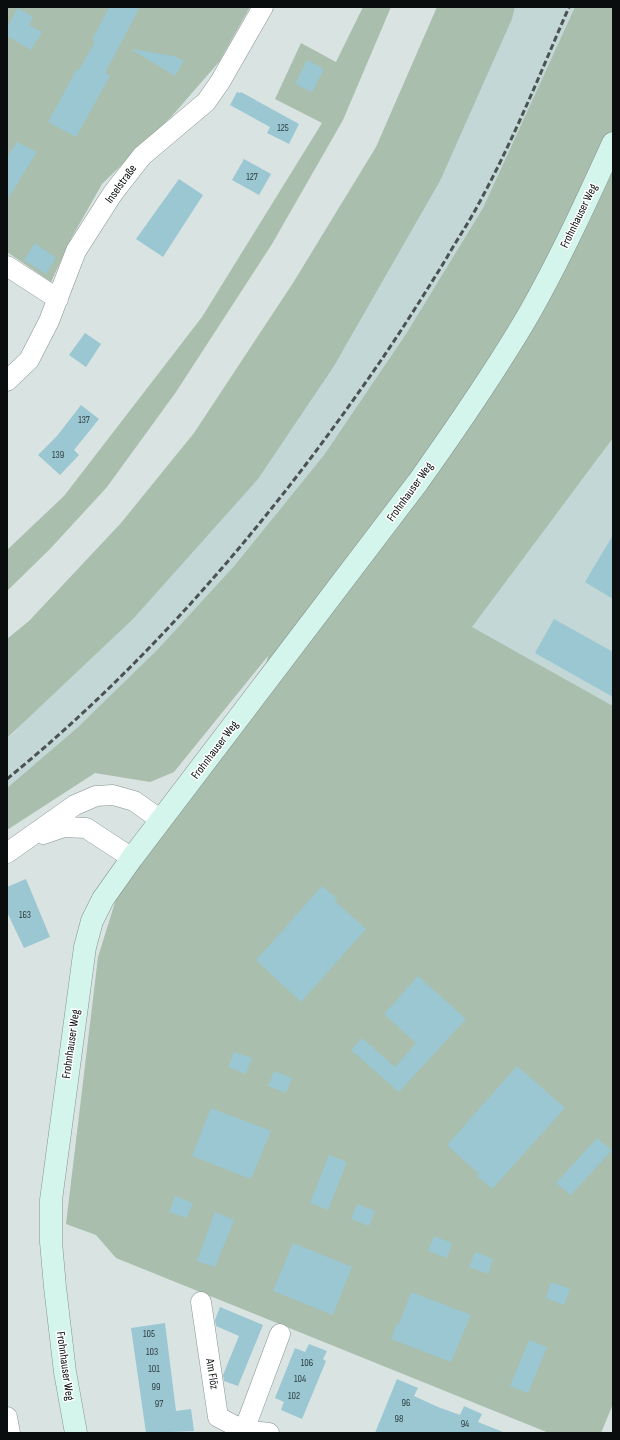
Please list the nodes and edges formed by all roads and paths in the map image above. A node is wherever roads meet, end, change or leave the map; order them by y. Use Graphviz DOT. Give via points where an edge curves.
graph roads {
  1 [pos="263,7"];
  2 [pos="613,143"];
  3 [pos="7,266"];
  4 [pos="58,299"];
  5 [pos="7,381"];
  6 [pos="161,820"];
  7 [pos="28,840"];
  8 [pos="7,853"];
  9 [pos="132,858"];
  10 [pos="201,1302"];
  11 [pos="280,1334"];
  12 [pos="7,1417"];
  13 [pos="243,1432"];
  14 [pos="10,1433"];
  15 [pos="76,1433"];
  16 [pos="269,1433"];
  1 -- 4 [label="street, Inselstraße" via="206,102 142,156 114,192 76,251"];
  2 -- 6 [label="main road, Frohnhauser Weg" via="581,213 530,311 464,418"];
  3 -- 4 [label="street"];
  4 -- 5 [label="street, Inselstraße" via="29,360"];
  6 -- 7 [label="street" via="134,801 113,795 96,796 75,805"];
  6 -- 9 [label="main road, Frohnhauser Weg"];
  7 -- 8 [label="street"];
  7 -- 9 [label="street" via="64,827 86,828"];
  9 -- 15 [label="main road, Frohnhauser Weg" via="103,899 92,921 84,947 51,1200 54,1272 65,1372"];
  10 -- 13 [label="street, Am Flöz" via="218,1416"];
  11 -- 13 [label="street"];
  12 -- 14 [label="street"];
  13 -- 16 [label="street, Am Flöz"];
}
